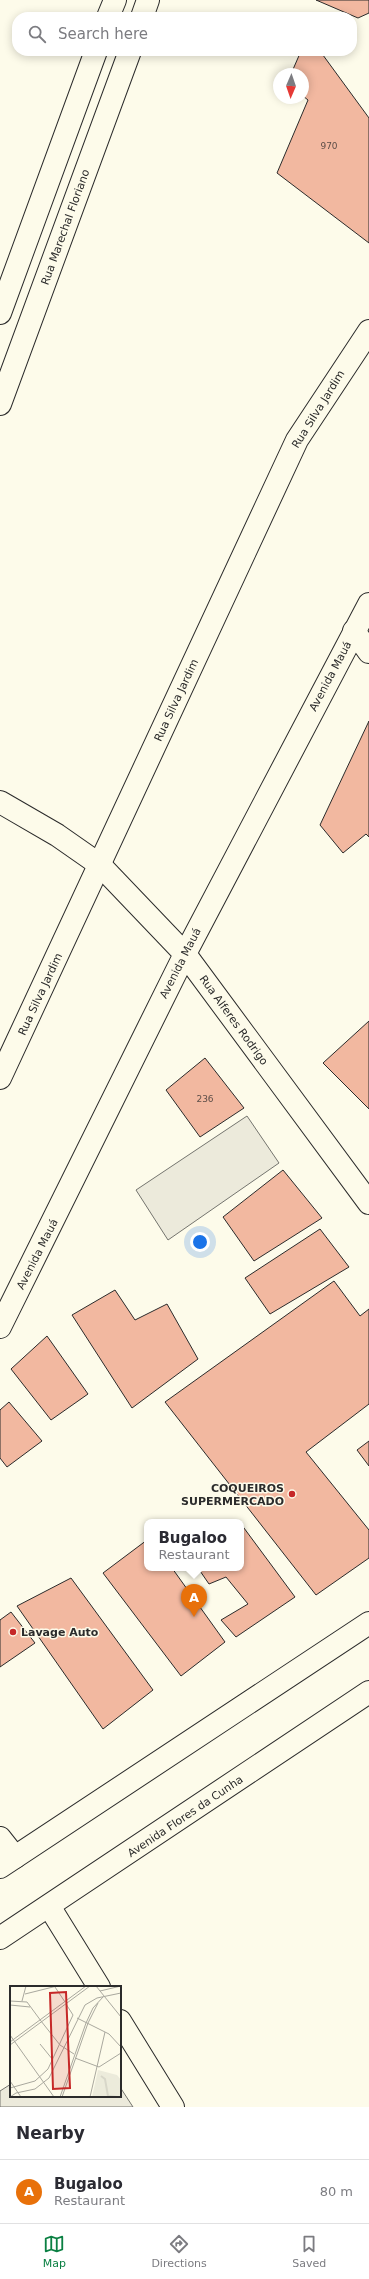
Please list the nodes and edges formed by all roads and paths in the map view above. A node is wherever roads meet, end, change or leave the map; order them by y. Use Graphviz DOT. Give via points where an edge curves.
graph roads {
  1 [pos="115,0"];
  2 [pos="148,0"];
  3 [pos="110,12"];
  4 [pos="144,12"];
  5 [pos="94,56"];
  6 [pos="128,56"];
  7 [pos="31,227"];
  8 [pos="62,238"];
  9 [pos="0,313"];
  10 [pos="369,331"];
  11 [pos="0,404"];
  12 [pos="369,604"];
  13 [pos="354,631"];
  14 [pos="369,652"];
  15 [pos="0,802"];
  16 [pos="100,865"];
  17 [pos="185,954"];
  18 [pos="0,1078"];
  19 [pos="369,1203"];
  20 [pos="0,1327"];
  21 [pos="369,1623"];
  22 [pos="369,1692"];
  23 [pos="0,1838"];
  24 [pos="8,1862"];
  25 [pos="49,1906"];
  26 [pos="0,1938"];
  27 [pos="98,1986"];
  28 [pos="121,2023"];
  29 [pos="173,2107"];
  1 -- 3 [label="street"];
  2 -- 4 [label="street"];
  5 -- 7 [label="street"];
  6 -- 8 [label="street, Rua Marechal Floriano"];
  7 -- 8 [label="street"];
  7 -- 9 [label="street"];
  8 -- 11 [label="street, Rua Marechal Floriano"];
  10 -- 16 [label="street, Rua Silva Jardim" via="297,440"];
  12 -- 13 [label="street, Avenida Mauá"];
  13 -- 14 [label="street"];
  13 -- 17 [label="street, Avenida Mauá"];
  15 -- 16 [label="street, Rua Alferes Rodrigo" via="57,835"];
  16 -- 17 [label="street, Rua Alferes Rodrigo"];
  16 -- 18 [label="street, Rua Silva Jardim"];
  17 -- 19 [label="street, Rua Alferes Rodrigo"];
  17 -- 20 [label="street, Avenida Mauá"];
  21 -- 24 [label="street"];
  22 -- 25 [label="street, Avenida Flores da Cunha"];
  23 -- 24 [label="street"];
  25 -- 26 [label="street, Avenida Flores da Cunha"];
  25 -- 27 [label="street"];
  28 -- 29 [label="street"];
}
